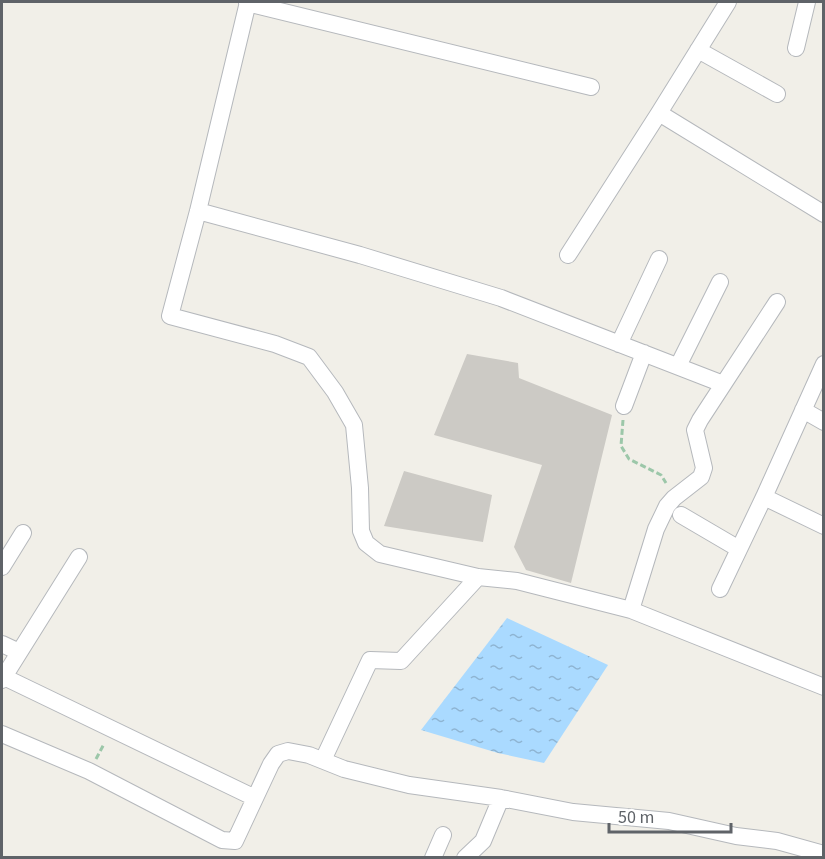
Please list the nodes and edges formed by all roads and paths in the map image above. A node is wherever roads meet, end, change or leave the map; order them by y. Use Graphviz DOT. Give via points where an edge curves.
graph roads {
  1 [pos="248,2"];
  2 [pos="728,2"];
  3 [pos="807,2"];
  4 [pos="796,48"];
  5 [pos="698,50"];
  6 [pos="591,87"];
  7 [pos="777,94"];
  8 [pos="659,113"];
  9 [pos="198,212"];
  10 [pos="824,214"];
  11 [pos="568,255"];
  12 [pos="659,259"];
  13 [pos="720,282"];
  14 [pos="777,302"];
  15 [pos="620,344"];
  16 [pos="644,353"];
  17 [pos="824,364"];
  18 [pos="678,366"];
  19 [pos="723,384"];
  20 [pos="624,406"];
  21 [pos="803,411"];
  22 [pos="824,422"];
  23 [pos="764,497"];
  24 [pos="674,498"];
  25 [pos="681,514"];
  26 [pos="824,526"];
  27 [pos="23,533"];
  28 [pos="739,549"];
  29 [pos="79,557"];
  30 [pos="2,567"];
  31 [pos="478,577"];
  32 [pos="720,589"];
  33 [pos="631,610"];
  34 [pos="2,644"];
  35 [pos="19,652"];
  36 [pos="2,679"];
  37 [pos="824,687"];
  38 [pos="112,729"];
  39 [pos="2,734"];
  40 [pos="323,760"];
  41 [pos="89,771"];
  42 [pos="255,798"];
  43 [pos="501,798"];
  44 [pos="443,835"];
  45 [pos="485,849"];
  46 [pos="824,854"];
  47 [pos="433,858"];
  48 [pos="465,858"];
  1 -- 6 [label="street"];
  1 -- 9 [label="street"];
  2 -- 5 [label="street"];
  3 -- 4 [label="street"];
  5 -- 7 [label="street"];
  5 -- 8 [label="street"];
  8 -- 10 [label="street"];
  8 -- 11 [label="street"];
  9 -- 15 [label="street" via="501,298"];
  9 -- 31 [label="street" via="170,316 309,357 354,425 361,531 366,543 380,554"];
  12 -- 15 [label="street"];
  13 -- 18 [label="street"];
  14 -- 19 [label="street"];
  15 -- 16 [label="street"];
  16 -- 18 [label="street"];
  16 -- 20 [label="street"];
  17 -- 21 [label="street"];
  18 -- 19 [label="street"];
  19 -- 24 [label="street" via="695,430 704,468 701,477"];
  20 -- 24 [label="path" via="621,446 628,459 661,475"];
  21 -- 22 [label="street"];
  21 -- 23 [label="street"];
  23 -- 26 [label="street"];
  23 -- 28 [label="street"];
  24 -- 33 [label="street" via="656,529"];
  25 -- 28 [label="street"];
  27 -- 30 [label="street"];
  28 -- 32 [label="street"];
  29 -- 35 [label="street"];
  31 -- 33 [label="street" via="517,581"];
  31 -- 40 [label="street" via="401,661 370,660"];
  33 -- 37 [label="street"];
  34 -- 35 [label="street"];
  35 -- 36 [label="street"];
  36 -- 38 [label="street"];
  38 -- 41 [label="path"];
  38 -- 42 [label="street"];
  39 -- 41 [label="street"];
  40 -- 42 [label="street" via="288,751 278,754"];
  40 -- 43 [label="street" via="410,785"];
  41 -- 42 [label="street" via="222,840 235,841"];
  43 -- 45 [label="street"];
  43 -- 46 [label="street" via="573,812 669,821"];
  44 -- 47 [label="street"];
  45 -- 48 [label="street"];
}
